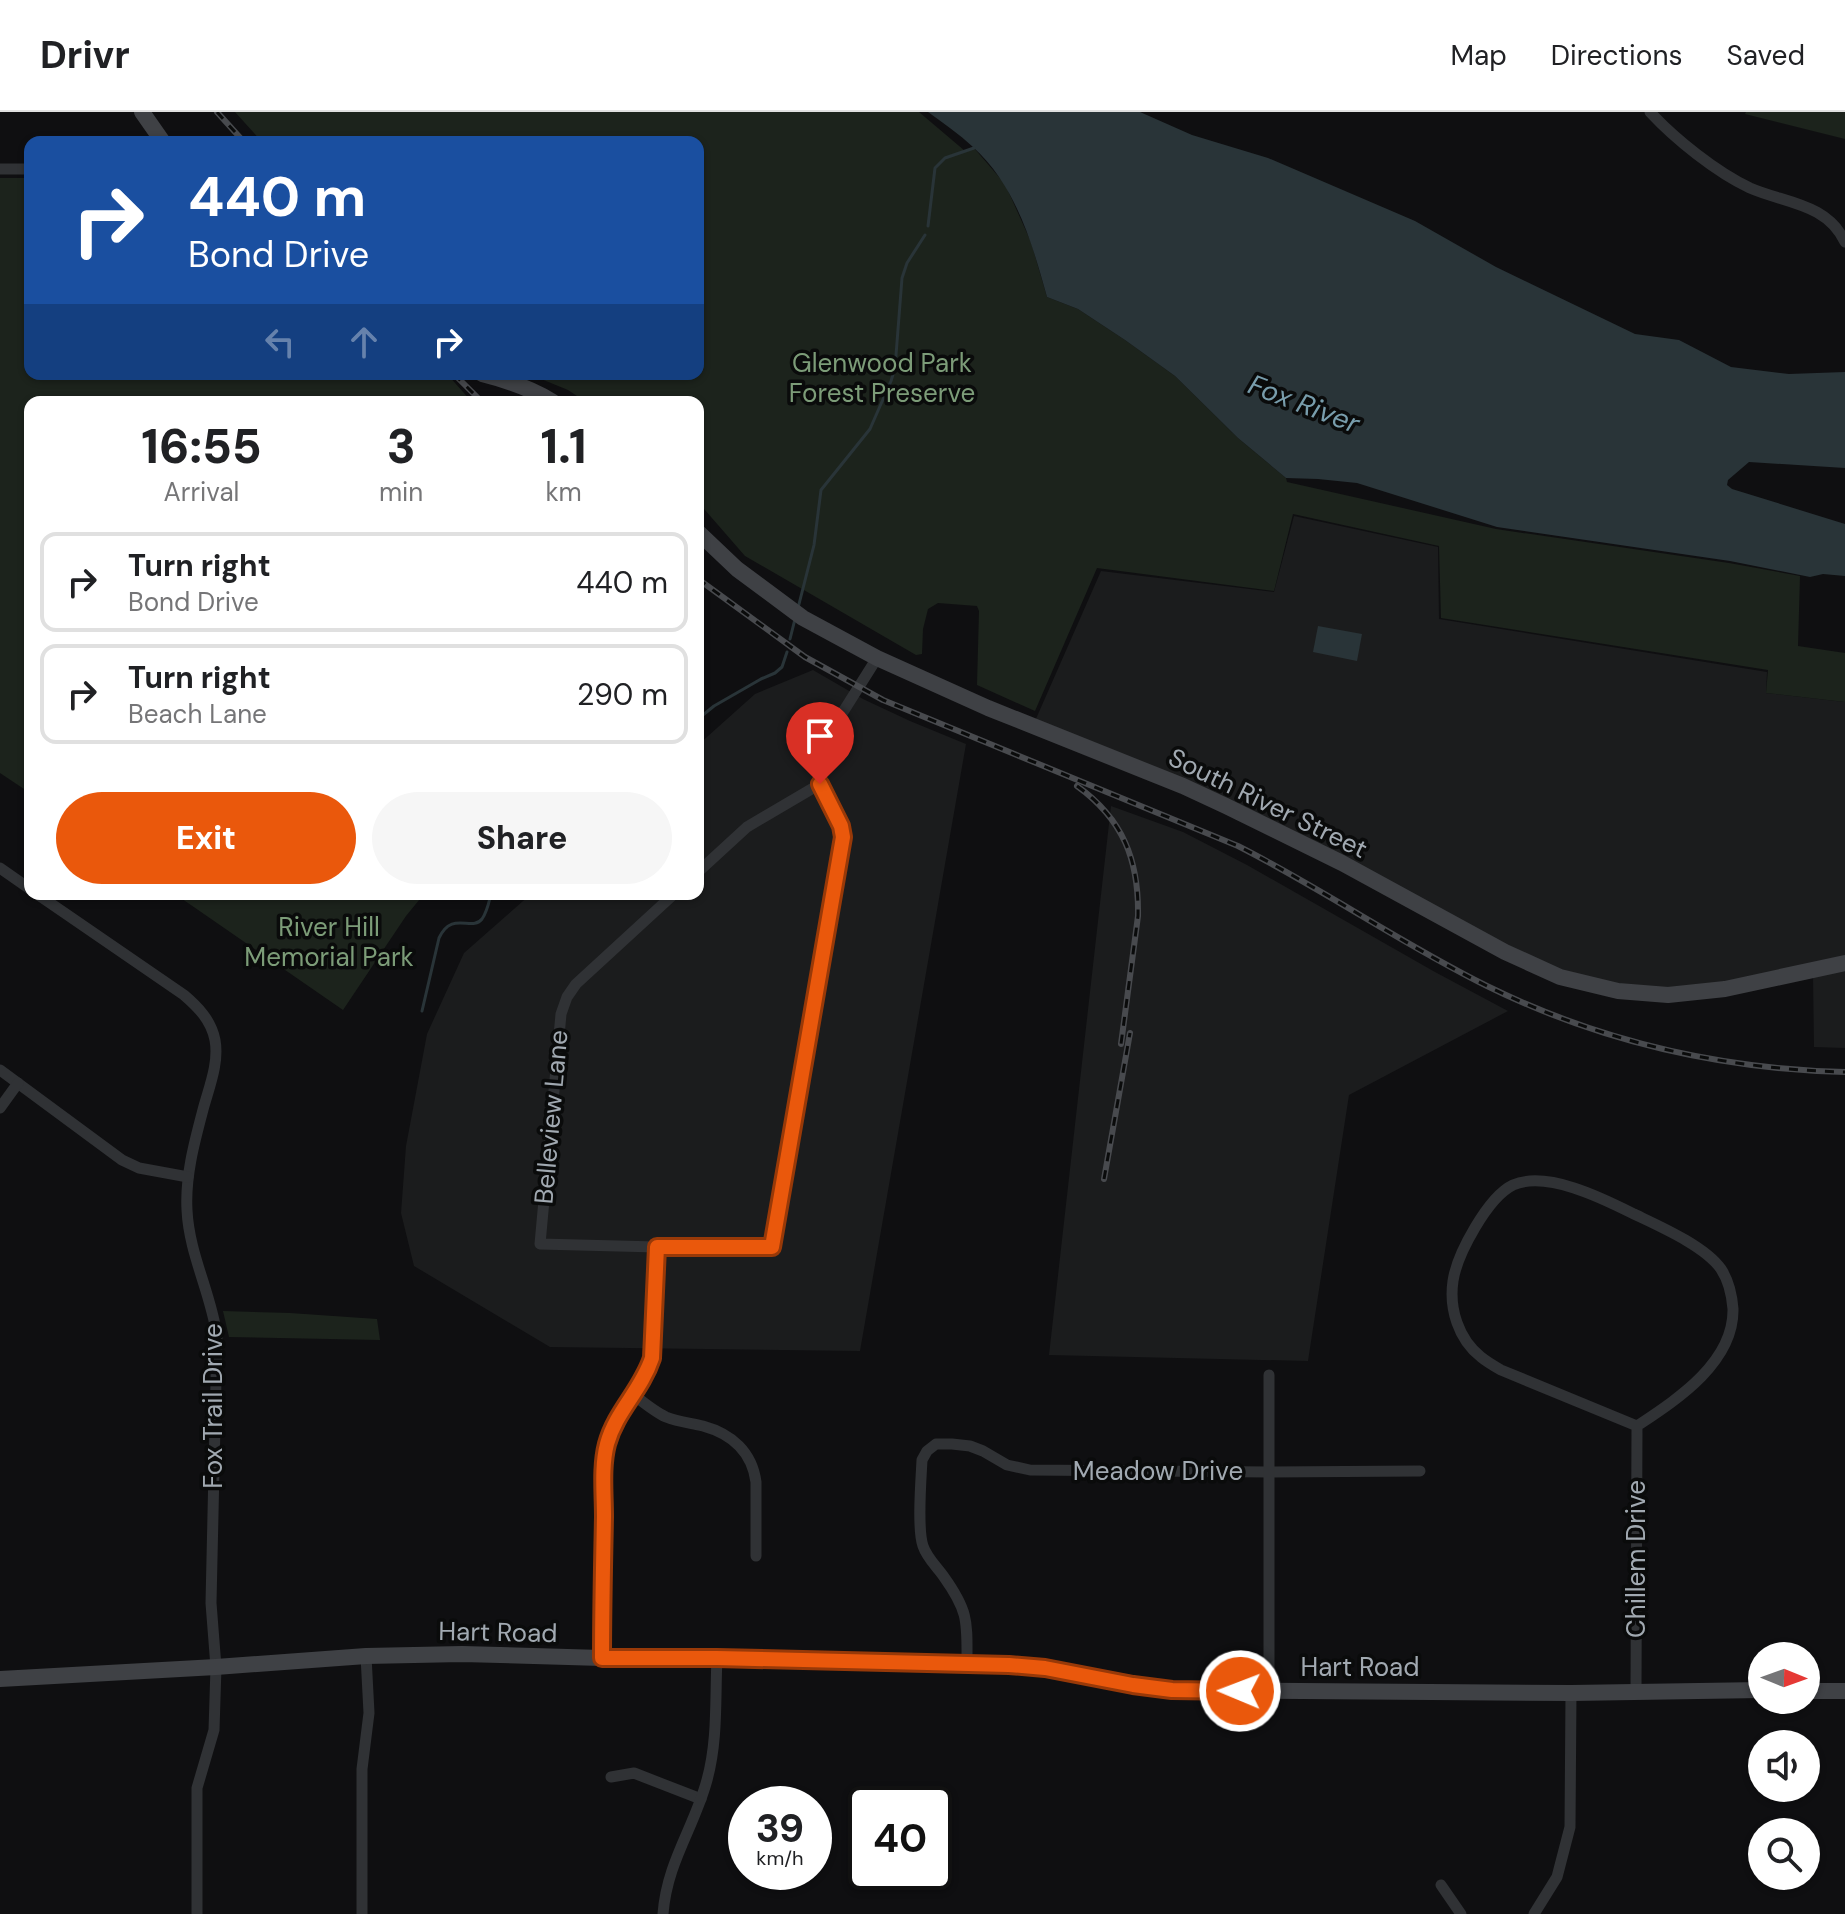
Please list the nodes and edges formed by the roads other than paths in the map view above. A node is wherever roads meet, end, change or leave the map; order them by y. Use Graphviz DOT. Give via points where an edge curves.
graph roads {
  1 [pos="142,112"];
  2 [pos="1650,112"];
  3 [pos="159,136"];
  4 [pos="0,169"];
  5 [pos="24,169"];
  6 [pos="1845,242"];
  7 [pos="499,380"];
  8 [pos="541,396"];
  9 [pos="704,539"];
  10 [pos="877,658"];
  11 [pos="820,784"];
  12 [pos="704,866"];
  13 [pos="0,868"];
  14 [pos="24,885"];
  15 [pos="46,900"];
  16 [pos="667,900"];
  17 [pos="1845,963"];
  18 [pos="0,1070"];
  19 [pos="18,1083"];
  20 [pos="0,1108"];
  21 [pos="188,1177"];
  22 [pos="657,1247"];
  23 [pos="1269,1375"];
  24 [pos="634,1395"];
  25 [pos="1637,1426"];
  26 [pos="1420,1471"];
  27 [pos="1269,1472"];
  28 [pos="756,1556"];
  29 [pos="366,1656"];
  30 [pos="602,1658"];
  31 [pos="717,1658"];
  32 [pos="967,1663"];
  33 [pos="216,1667"];
  34 [pos="0,1679"];
  35 [pos="1748,1690"];
  36 [pos="1269,1691"];
  37 [pos="1820,1691"];
  38 [pos="1845,1691"];
  39 [pos="1636,1692"];
  40 [pos="1571,1693"];
  41 [pos="611,1777"];
  42 [pos="701,1799"];
  43 [pos="1441,1885"];
  44 [pos="1538,1913"];
  45 [pos="197,1914"];
  46 [pos="362,1914"];
  47 [pos="663,1914"];
  48 [pos="1461,1914"];
  1 -- 3 [label="street"];
  2 -- 6 [label="street" via="1726,174 1821,214"];
  4 -- 5 [label="street"];
  7 -- 8 [label="street"];
  9 -- 10 [label="street, South River Street" via="803,618"];
  10 -- 11 [label="street" via="827,744"];
  10 -- 17 [label="street, South River Street" via="1211,799 1560,977 1618,991 1668,995 1725,989"];
  11 -- 12 [label="street" via="747,827"];
  11 -- 22 [label="street" via="843,837 772,1247"];
  13 -- 14 [label="street"];
  15 -- 21 [label="street, Fox Trail Drive" via="184,995 209,1023 215,1065"];
  16 -- 22 [label="street, Belleview Lane" via="567,997 561,1014 540,1244"];
  18 -- 19 [label="street"];
  19 -- 20 [label="street"];
  19 -- 21 [label="street" via="122,1160"];
  21 -- 33 [label="street, Fox Trail Drive" via="192,1244 217,1336 211,1603"];
  22 -- 24 [label="street" via="652,1358"];
  23 -- 27 [label="street"];
  24 -- 28 [label="street" via="665,1417 725,1433 741,1448 755,1471"];
  24 -- 30 [label="street" via="613,1426 604,1459"];
  25 -- 25 [label="street" via="1501,1370 1466,1342 1452,1302 1457,1262 1485,1213 1514,1185 1549,1182 1612,1203 1687,1241 1720,1268 1733,1315 1720,1356 1705,1374"];
  25 -- 39 [label="street, Chillem Drive"];
  26 -- 27 [label="street, Meadow Drive"];
  27 -- 32 [label="street, Meadow Drive" via="1018,1469 970,1446 936,1444 922,1460 922,1541 964,1609"];
  27 -- 36 [label="street"];
  29 -- 30 [label="street, Hart Road"];
  29 -- 33 [label="street, Hart Road"];
  29 -- 46 [label="street"];
  30 -- 31 [label="street, Hart Road"];
  31 -- 32 [label="street, Hart Road"];
  31 -- 42 [label="street" via="713,1753"];
  32 -- 36 [label="street, Hart Road" via="1045,1668 1172,1690"];
  33 -- 34 [label="street, Hart Road"];
  33 -- 45 [label="street, Fox Trail Drive" via="214,1730 197,1788"];
  35 -- 39 [label="street, Hart Road"];
  36 -- 40 [label="street, Hart Road"];
  37 -- 38 [label="street"];
  39 -- 40 [label="street, Hart Road"];
  40 -- 44 [label="street" via="1570,1827 1557,1877"];
  41 -- 42 [label="street" via="634,1773"];
  42 -- 47 [label="street" via="670,1874"];
  43 -- 48 [label="street"];
}
